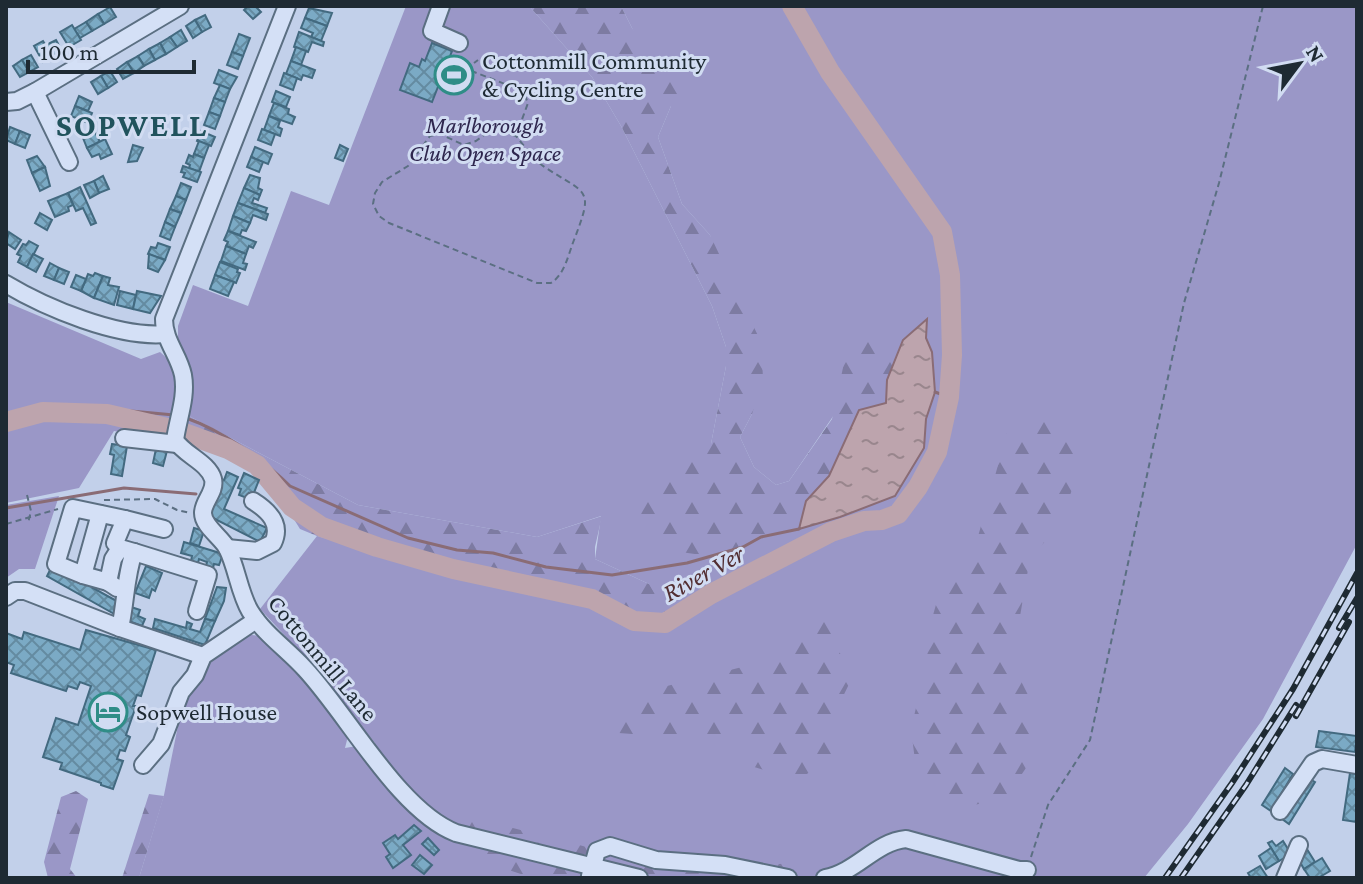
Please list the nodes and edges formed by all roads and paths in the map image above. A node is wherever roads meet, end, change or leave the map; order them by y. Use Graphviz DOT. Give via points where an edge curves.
graph roads {
  1 [pos="180,6"];
  2 [pos="287,6"];
  3 [pos="441,6"];
  4 [pos="1263,6"];
  5 [pos="459,43"];
  6 [pos="478,60"];
  7 [pos="466,69"];
  8 [pos="35,92"];
  9 [pos="6,102"];
  10 [pos="516,136"];
  11 [pos="69,162"];
  12 [pos="6,284"];
  13 [pos="165,334"];
  14 [pos="177,434"];
  15 [pos="124,438"];
  16 [pos="27,495"];
  17 [pos="253,501"];
  18 [pos="100,514"];
  19 [pos="125,519"];
  20 [pos="28,523"];
  21 [pos="164,529"];
  22 [pos="227,548"];
  23 [pos="127,550"];
  24 [pos="83,575"];
  25 [pos="108,582"];
  26 [pos="124,592"];
  27 [pos="6,597"];
  28 [pos="197,611"];
  29 [pos="256,620"];
  30 [pos="120,628"];
  31 [pos="203,656"];
  32 [pos="143,765"];
  33 [pos="1357,765"];
  34 [pos="1280,811"];
  35 [pos="1299,845"];
  36 [pos="1027,870"];
  37 [pos="591,873"];
  38 [pos="639,878"];
  39 [pos="788,878"];
  40 [pos="825,878"];
  41 [pos="1285,878"];
  1 -- 8 [label="street"];
  2 -- 13 [label="street" via="164,319"];
  3 -- 5 [label="street" via="432,31"];
  4 -- 36 [label="path" via="1184,303 1090,740 1048,805"];
  5 -- 7 [label="path" via="451,63"];
  6 -- 7 [label="path"];
  7 -- 10 [label="path" via="526,94 528,103"];
  8 -- 9 [label="street"];
  8 -- 11 [label="street"];
  10 -- 10 [label="path" via="538,162 578,186 586,200 561,273 551,283 537,283 389,223 375,210 378,187 408,166 430,136 440,134 464,145 492,129"];
  12 -- 13 [label="street" via="82,320 149,336"];
  13 -- 14 [label="street" via="184,379"];
  14 -- 15 [label="street"];
  14 -- 22 [label="street, Cottonmill Lane" via="211,475 213,488 202,511"];
  16 -- 20 [label="path"];
  17 -- 22 [label="street" via="274,520 273,543 257,551"];
  18 -- 19 [label="street"];
  18 -- 24 [label="street"];
  18 -- 24 [label="street" via="73,508 56,564"];
  19 -- 21 [label="street"];
  19 -- 23 [label="street" via="115,543"];
  22 -- 29 [label="street, Cottonmill Lane"];
  23 -- 25 [label="street" via="113,559"];
  23 -- 26 [label="street"];
  23 -- 28 [label="street" via="208,575"];
  24 -- 25 [label="street"];
  25 -- 26 [label="street"];
  26 -- 30 [label="street"];
  27 -- 30 [label="street" via="25,591"];
  29 -- 31 [label="street"];
  29 -- 37 [label="street, Cottonmill Lane" via="304,668 432,822"];
  30 -- 31 [label="street"];
  31 -- 32 [label="street" via="181,692 161,744"];
  33 -- 34 [label="street" via="1322,759 1313,763"];
  35 -- 41 [label="street"];
  36 -- 40 [label="street" via="906,839 892,841 850,869"];
  37 -- 38 [label="street, Cottonmill Lane"];
  37 -- 39 [label="street" via="597,851 610,846 656,860 725,865"];
}
